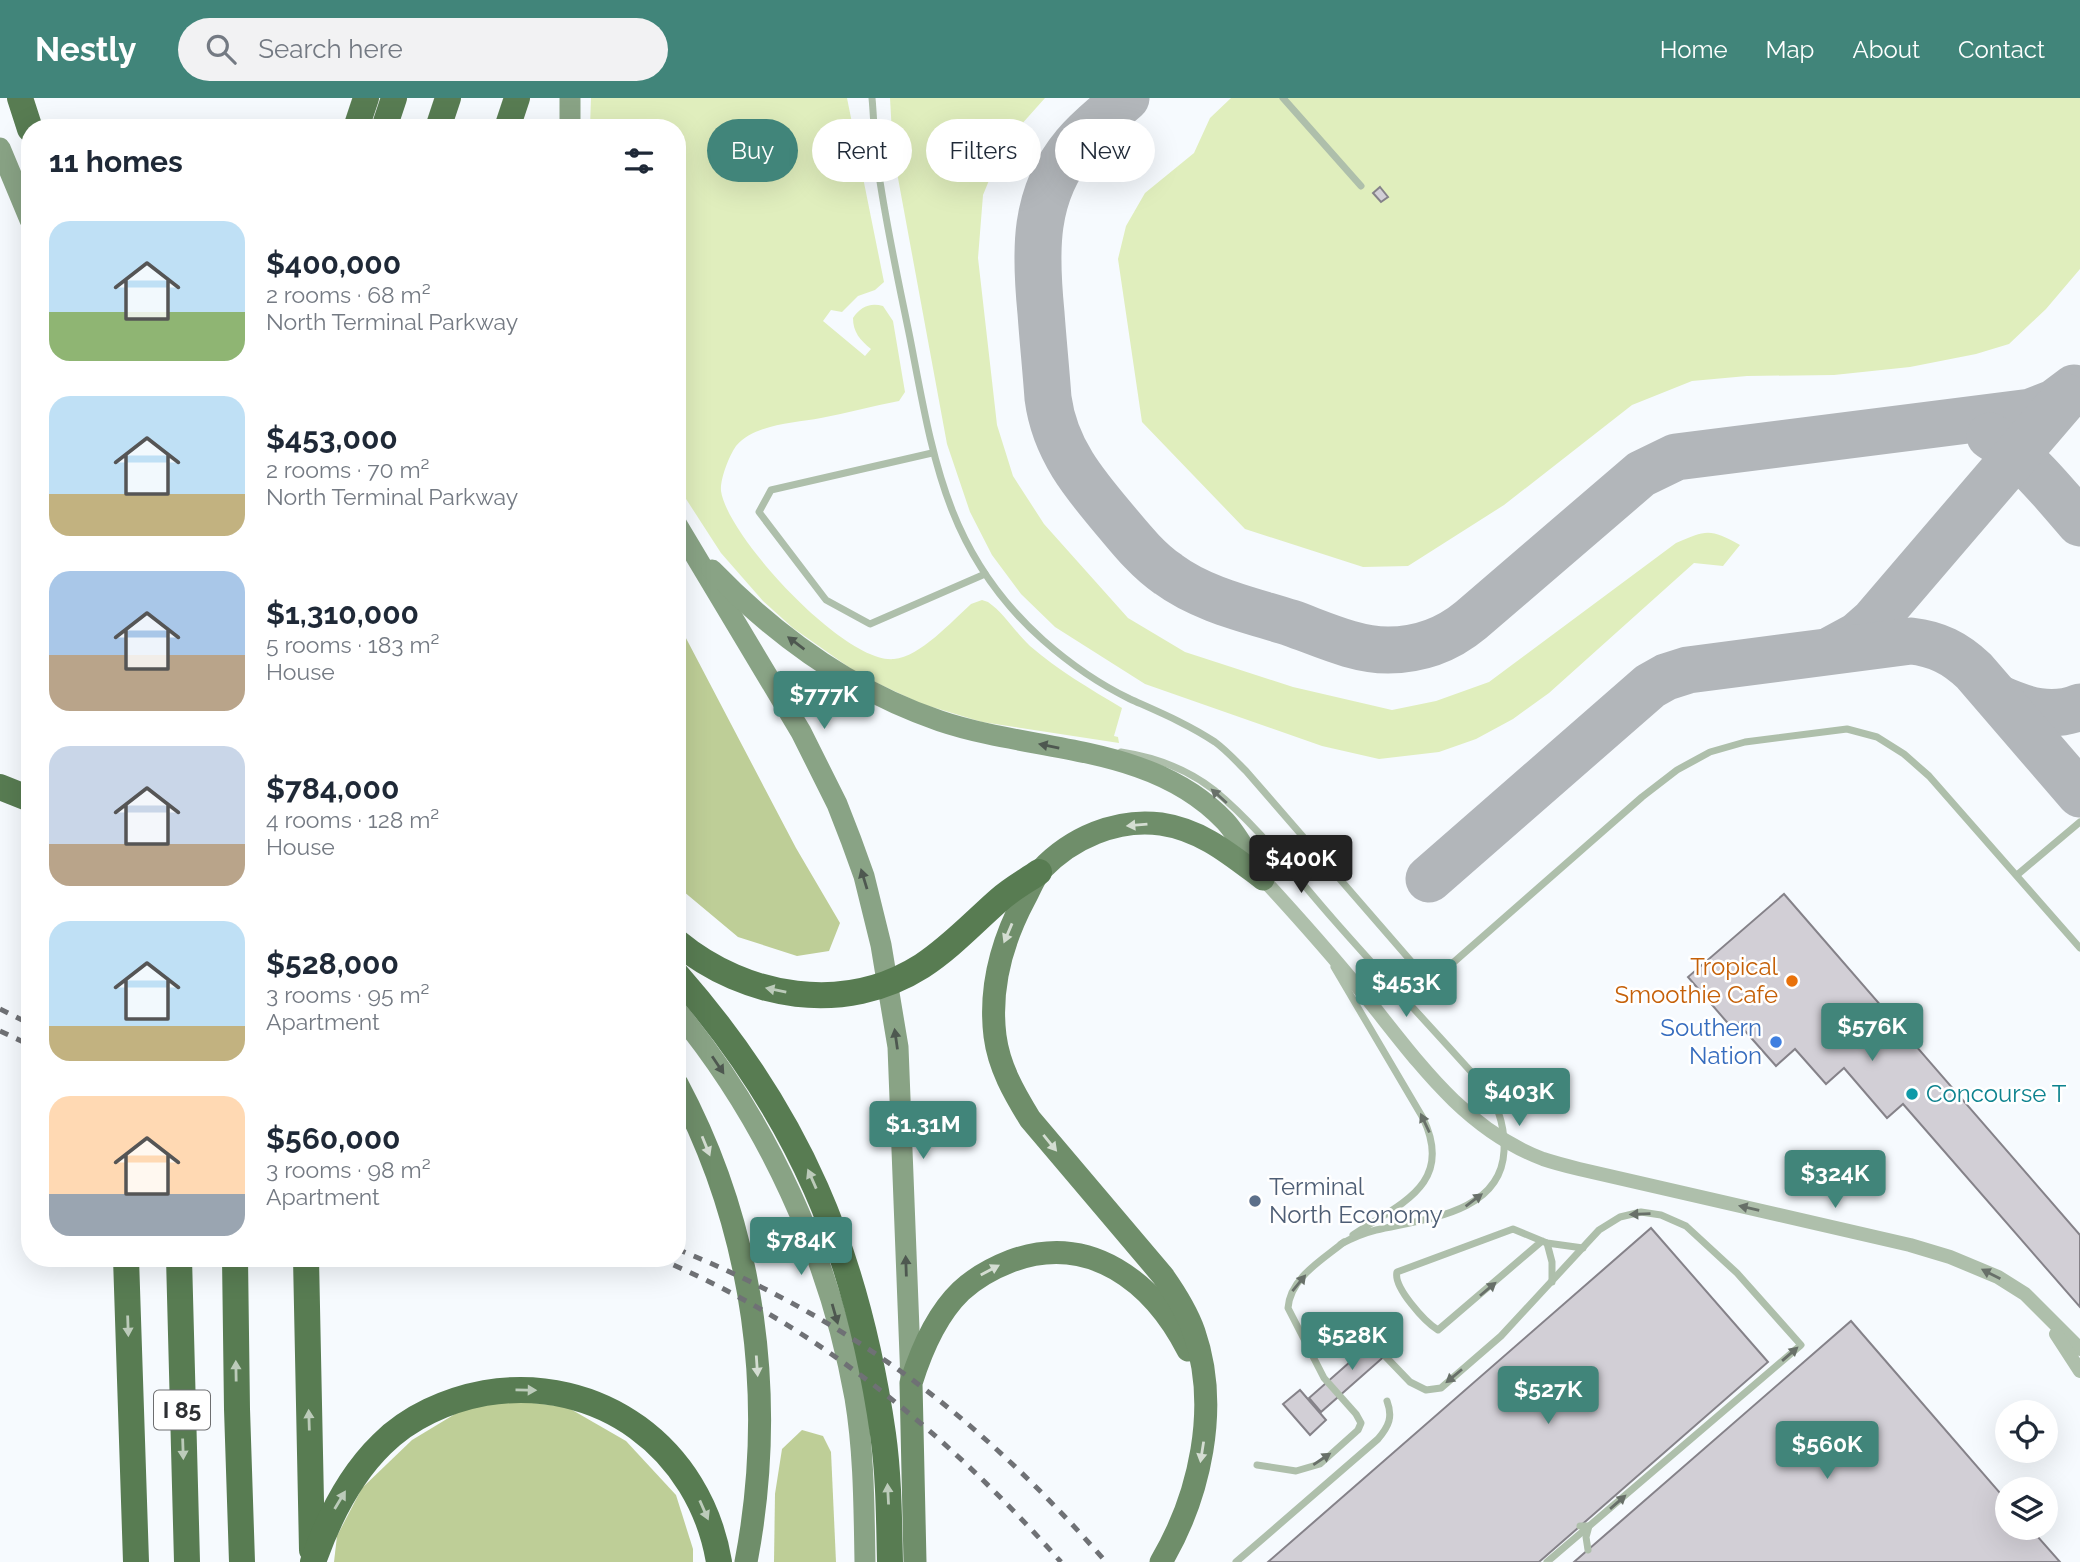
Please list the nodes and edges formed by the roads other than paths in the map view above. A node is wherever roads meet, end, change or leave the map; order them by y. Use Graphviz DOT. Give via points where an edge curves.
graph roads {
  1 [pos="20,98"];
  2 [pos="366,98"];
  3 [pos="394,98"];
  4 [pos="448,98"];
  5 [pos="517,98"];
  6 [pos="570,98"];
  7 [pos="872,98"];
  8 [pos="1283,98"];
  9 [pos="27,119"];
  10 [pos="359,119"];
  11 [pos="387,119"];
  12 [pos="441,119"];
  13 [pos="511,119"];
  14 [pos="570,119"];
  15 [pos="0,148"];
  16 [pos="1361,186"];
  17 [pos="21,198"];
  18 [pos="932,453"];
  19 [pos="686,539"];
  20 [pos="692,548"];
  21 [pos="985,574"];
  22 [pos="1085,754"];
  23 [pos="2080,822"];
  24 [pos="1039,872"];
  25 [pos="2017,875"];
  26 [pos="1263,879"];
  27 [pos="1313,934"];
  28 [pos="2080,948"];
  29 [pos="686,949"];
  30 [pos="686,986"];
  31 [pos="686,1022"];
  32 [pos="686,1102"];
  33 [pos="1545,1242"];
  34 [pos="1341,1244"];
  35 [pos="1583,1248"];
  36 [pos="126,1267"];
  37 [pos="179,1267"];
  38 [pos="235,1267"];
  39 [pos="306,1267"];
  40 [pos="1552,1282"];
  41 [pos="2028,1297"];
  42 [pos="1303,1333"];
  43 [pos="2080,1349"];
  44 [pos="1349,1355"];
  45 [pos="2080,1371"];
  46 [pos="911,1383"];
  47 [pos="1204,1384"];
  48 [pos="1387,1401"];
  49 [pos="1257,1465"];
  50 [pos="1580,1526"];
  51 [pos="1589,1526"];
  52 [pos="1588,1550"];
  53 [pos="136,1562"];
  54 [pos="187,1562"];
  55 [pos="242,1562"];
  56 [pos="313,1562"];
  57 [pos="719,1562"];
  58 [pos="746,1562"];
  59 [pos="865,1562"];
  60 [pos="890,1562"];
  61 [pos="915,1562"];
  62 [pos="1161,1562"];
  63 [pos="1236,1562"];
  64 [pos="1548,1562"];
  1 -- 9 [label="highway"];
  2 -- 10 [label="highway"];
  3 -- 11 [label="highway"];
  4 -- 12 [label="highway"];
  5 -- 13 [label="highway"];
  6 -- 14 [label="main road"];
  7 -- 18 [label="lane" via="884,210"];
  8 -- 16 [label="lane"];
  15 -- 17 [label="main road"];
  18 -- 21 [label="lane" via="955,522"];
  18 -- 21 [label="lane" via="771,490 759,512 826,600 870,625"];
  19 -- 20 [label="main road"];
  22 -- 20 [label="main road, one-way" via="978,732 876,695 789,638"];
  46 -- 20 [label="main road, one-way" via="898,1047 873,910 851,840 820,768"];
  21 -- 25 [label="lane" via="1027,625 1061,655 1119,692 1216,743 1246,771 1430,983 1677,770 1710,752 1745,742 1847,729 1877,737 1929,776"];
  22 -- 26 [label="main road" via="1143,767 1201,800 1226,823"];
  34 -- 22 [label="lane, one-way" via="1374,1230 1454,1212 1483,1194 1503,1159 1504,1135 1493,1099 1245,820 1212,789 1148,756 1118,751"];
  23 -- 25 [label="lane"];
  26 -- 24 [label="main road, one-way" via="1209,839 1160,824 1099,830 1078,840"];
  24 -- 29 [label="highway, one-way" via="1001,898 943,951 874,989 817,996 760,987 706,963"];
  24 -- 47 [label="main road, one-way" via="1013,922 998,966 993,1011 1001,1065 1030,1119 1175,1294 1194,1333"];
  25 -- 28 [label="lane"];
  26 -- 27 [label="street"];
  34 -- 27 [label="lane, one-way" via="1422,1186 1431,1165 1432,1141 1423,1118"];
  41 -- 27 [label="street, one-way" via="1983,1269 1910,1245 1543,1159 1480,1125 1435,1083"];
  60 -- 30 [label="highway, one-way" via="883,1436 871,1364 837,1241 813,1179 770,1099"];
  31 -- 59 [label="main road, one-way" via="754,1122 796,1208 831,1299 855,1399"];
  32 -- 58 [label="main road, one-way" via="728,1204 752,1310 759,1437"];
  33 -- 33 [label="lane, one-way" via="1513,1229 1395,1276 1398,1286 1437,1331"];
  33 -- 35 [label="lane"];
  33 -- 40 [label="lane"];
  42 -- 34 [label="lane, one-way" via="1291,1318 1289,1297 1299,1280"];
  35 -- 40 [label="lane"];
  51 -- 35 [label="lane, one-way" via="1801,1345 1737,1273 1686,1226 1641,1212 1620,1217 1599,1230"];
  36 -- 53 [label="highway, one-way"];
  37 -- 54 [label="highway, I 85, one-way"];
  55 -- 38 [label="highway, I 85, one-way"];
  56 -- 39 [label="highway, one-way"];
  40 -- 42 [label="lane, one-way" via="1501,1336 1441,1388 1426,1390 1410,1382 1361,1331"];
  41 -- 43 [label="street"];
  41 -- 45 [label="street"];
  42 -- 44 [label="lane"];
  49 -- 42 [label="lane, one-way" via="1296,1471 1320,1464 1361,1423 1324,1378"];
  46 -- 47 [label="main road, one-way" via="919,1356 960,1292 1001,1265 1055,1252 1091,1258 1137,1283 1177,1329"];
  46 -- 61 [label="main road"];
  47 -- 62 [label="main road, one-way" via="1198,1474 1179,1530"];
  48 -- 63 [label="lane" via="1391,1418 1378,1439"];
  50 -- 51 [label="lane"];
  51 -- 52 [label="lane"];
  51 -- 64 [label="lane"];
  56 -- 57 [label="highway, one-way" via="343,1495 382,1443 436,1407 502,1390 565,1394 596,1404 650,1436 692,1485 706,1514"];
}
